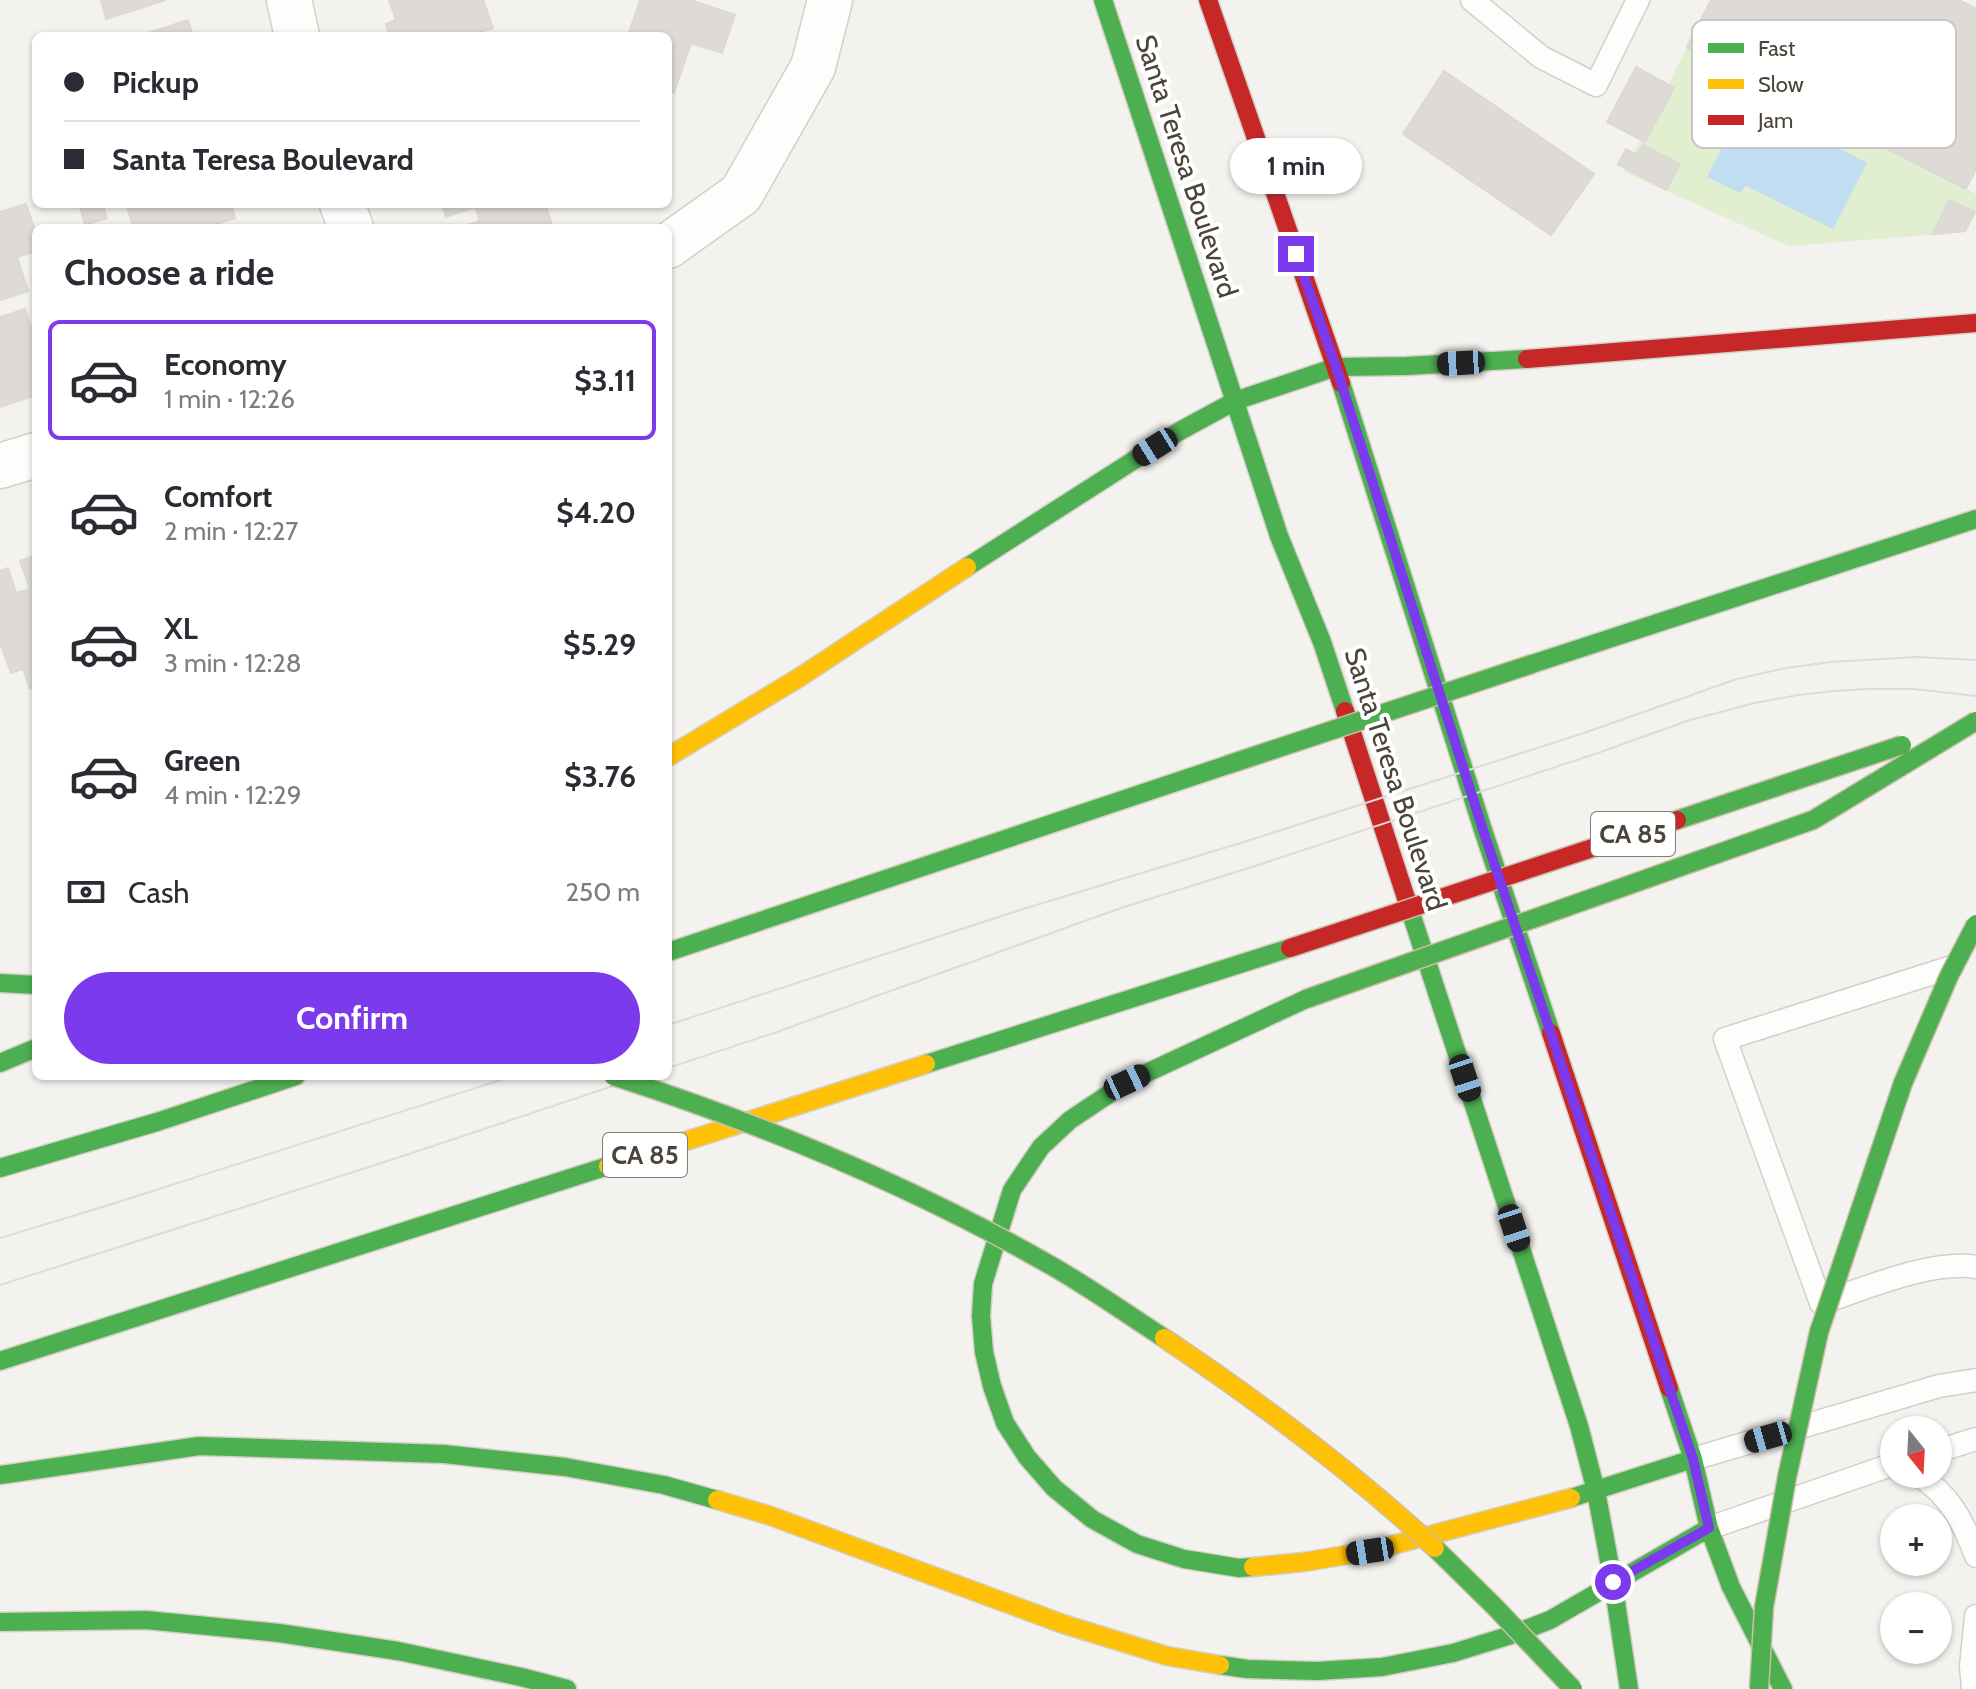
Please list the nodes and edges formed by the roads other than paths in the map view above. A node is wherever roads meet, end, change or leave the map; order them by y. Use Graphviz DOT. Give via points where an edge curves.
graph roads {
  1 [pos="289,0"];
  2 [pos="830,0"];
  3 [pos="1103,0"];
  4 [pos="1208,0"];
  5 [pos="1472,0"];
  6 [pos="1638,0"];
  7 [pos="296,32"];
  8 [pos="672,243"];
  9 [pos="1976,323"];
  10 [pos="1336,367"];
  11 [pos="1235,401"];
  12 [pos="32,456"];
  13 [pos="0,466"];
  14 [pos="1976,519"];
  15 [pos="1976,721"];
  16 [pos="672,755"];
  17 [pos="1976,924"];
  18 [pos="672,951"];
  19 [pos="1976,959"];
  20 [pos="0,983"];
  21 [pos="32,985"];
  22 [pos="32,1050"];
  23 [pos="0,1063"];
  24 [pos="284,1080"];
  25 [pos="626,1080"];
  26 [pos="0,1168"];
  27 [pos="1976,1267"];
  28 [pos="0,1361"];
  29 [pos="1976,1380"];
  30 [pos="1976,1439"];
  31 [pos="1952,1447"];
  32 [pos="1693,1459"];
  33 [pos="1880,1469"];
  34 [pos="0,1475"];
  35 [pos="1936,1488"];
  36 [pos="1596,1491"];
  37 [pos="1709,1528"];
  38 [pos="1976,1556"];
  39 [pos="1613,1582"];
  40 [pos="1976,1616"];
  41 [pos="0,1622"];
  42 [pos="567,1689"];
  43 [pos="1573,1689"];
  44 [pos="1629,1689"];
  45 [pos="1759,1689"];
  46 [pos="1783,1689"];
  47 [pos="1973,1689"];
  1 -- 7 [label="street"];
  2 -- 8 [label="street" via="813,67 741,194"];
  3 -- 11 [label="main road, Santa Teresa Boulevard"];
  4 -- 10 [label="main road"];
  5 -- 6 [label="lane" via="1541,57 1596,85"];
  9 -- 10 [label="main road" via="1540,358"];
  10 -- 11 [label="main road"];
  10 -- 32 [label="main road" via="1483,830"];
  11 -- 16 [label="main road" via="1178,432"];
  11 -- 36 [label="main road, Santa Teresa Boulevard" via="1279,536 1332,672"];
  12 -- 13 [label="street"];
  14 -- 18 [label="main road, bridge"];
  15 -- 28 [label="main road, CA 85, bridge" via="1290,948"];
  15 -- 36 [label="main road, bridge" via="1813,820 1306,999 1127,1082 1070,1120 1041,1147 1012,1190 981,1306 984,1352 1005,1423 1054,1488 1092,1519 1137,1544 1239,1568 1304,1562 1370,1551"];
  17 -- 45 [label="main road, bridge" via="1903,1083 1819,1332 1764,1607"];
  19 -- 27 [label="lane" via="1725,1039 1821,1303 1926,1269"];
  20 -- 21 [label="main road"];
  22 -- 23 [label="main road"];
  24 -- 26 [label="main road"];
  25 -- 43 [label="main road, bridge" via="784,1136 885,1180 1051,1266 1162,1336 1260,1405 1410,1524"];
  29 -- 32 [label="lane" via="1939,1386"];
  30 -- 31 [label="lane"];
  32 -- 36 [label="main road"];
  32 -- 37 [label="main road"];
  33 -- 37 [label="lane"];
  34 -- 39 [label="main road" via="199,1446 444,1454 565,1467 664,1485 768,1515 1063,1624 1167,1656 1247,1669 1382,1667 1453,1653 1550,1620"];
  35 -- 38 [label="lane" via="1954,1509"];
  36 -- 39 [label="main road, Santa Teresa Boulevard"];
  37 -- 39 [label="main road"];
  37 -- 46 [label="main road" via="1731,1587"];
  39 -- 44 [label="main road, Santa Teresa Boulevard"];
  40 -- 47 [label="lane"];
  41 -- 42 [label="main road" via="146,1620 279,1633 398,1651"];
}
